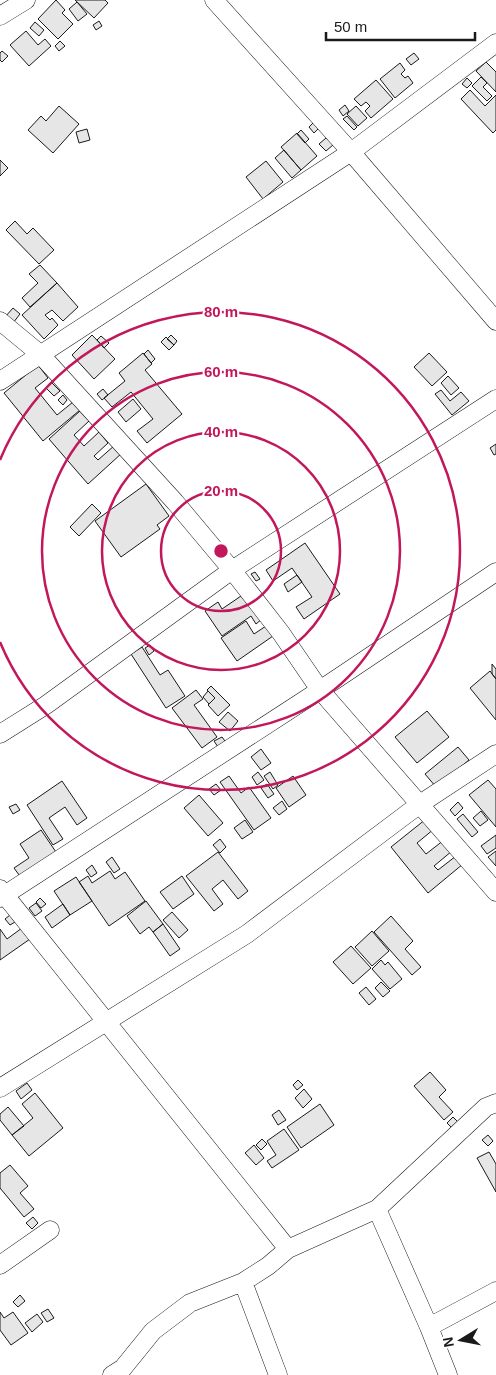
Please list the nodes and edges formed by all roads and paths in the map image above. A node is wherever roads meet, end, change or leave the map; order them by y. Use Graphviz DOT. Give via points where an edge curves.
graph roads {
  1 [pos="26,0"];
  2 [pos="214,0"];
  3 [pos="0,16"];
  4 [pos="496,43"];
  5 [pos="351,152"];
  6 [pos="0,321"];
  7 [pos="496,321"];
  8 [pos="40,354"];
  9 [pos="0,381"];
  10 [pos="496,399"];
  11 [pos="232,570"];
  12 [pos="496,572"];
  13 [pos="320,690"];
  14 [pos="0,734"];
  15 [pos="496,754"];
  16 [pos="420,804"];
  17 [pos="496,892"];
  18 [pos="2,894"];
  19 [pos="107,1022"];
  20 [pos="0,1088"];
  21 [pos="496,1103"];
  22 [pos="378,1209"];
  23 [pos="50,1230"];
  24 [pos="288,1249"];
  25 [pos="0,1265"];
  26 [pos="243,1282"];
  27 [pos="496,1292"];
  28 [pos="429,1327"];
  29 [pos="120,1373"];
  30 [pos="278,1375"];
  31 [pos="448,1375"];
  1 -- 3 [label="street"];
  2 -- 5 [label="street"];
  4 -- 5 [label="street"];
  5 -- 7 [label="street"];
  5 -- 8 [label="street"];
  6 -- 8 [label="street"];
  8 -- 9 [label="street"];
  8 -- 11 [label="street" via="175,502"];
  10 -- 11 [label="street"];
  11 -- 13 [label="street"];
  11 -- 14 [label="street" via="46,705"];
  12 -- 13 [label="street"];
  13 -- 16 [label="street"];
  13 -- 18 [label="street"];
  15 -- 16 [label="street"];
  16 -- 17 [label="street"];
  16 -- 19 [label="street" via="246,934"];
  18 -- 19 [label="street"];
  19 -- 20 [label="street"];
  19 -- 24 [label="street"];
  21 -- 22 [label="street" via="486,1107"];
  22 -- 24 [label="street"];
  22 -- 28 [label="street"];
  23 -- 25 [label="street"];
  24 -- 26 [label="street"];
  26 -- 29 [label="street" via="190,1303 154,1331"];
  26 -- 30 [label="street"];
  27 -- 28 [label="street"];
  28 -- 31 [label="street"];
}
